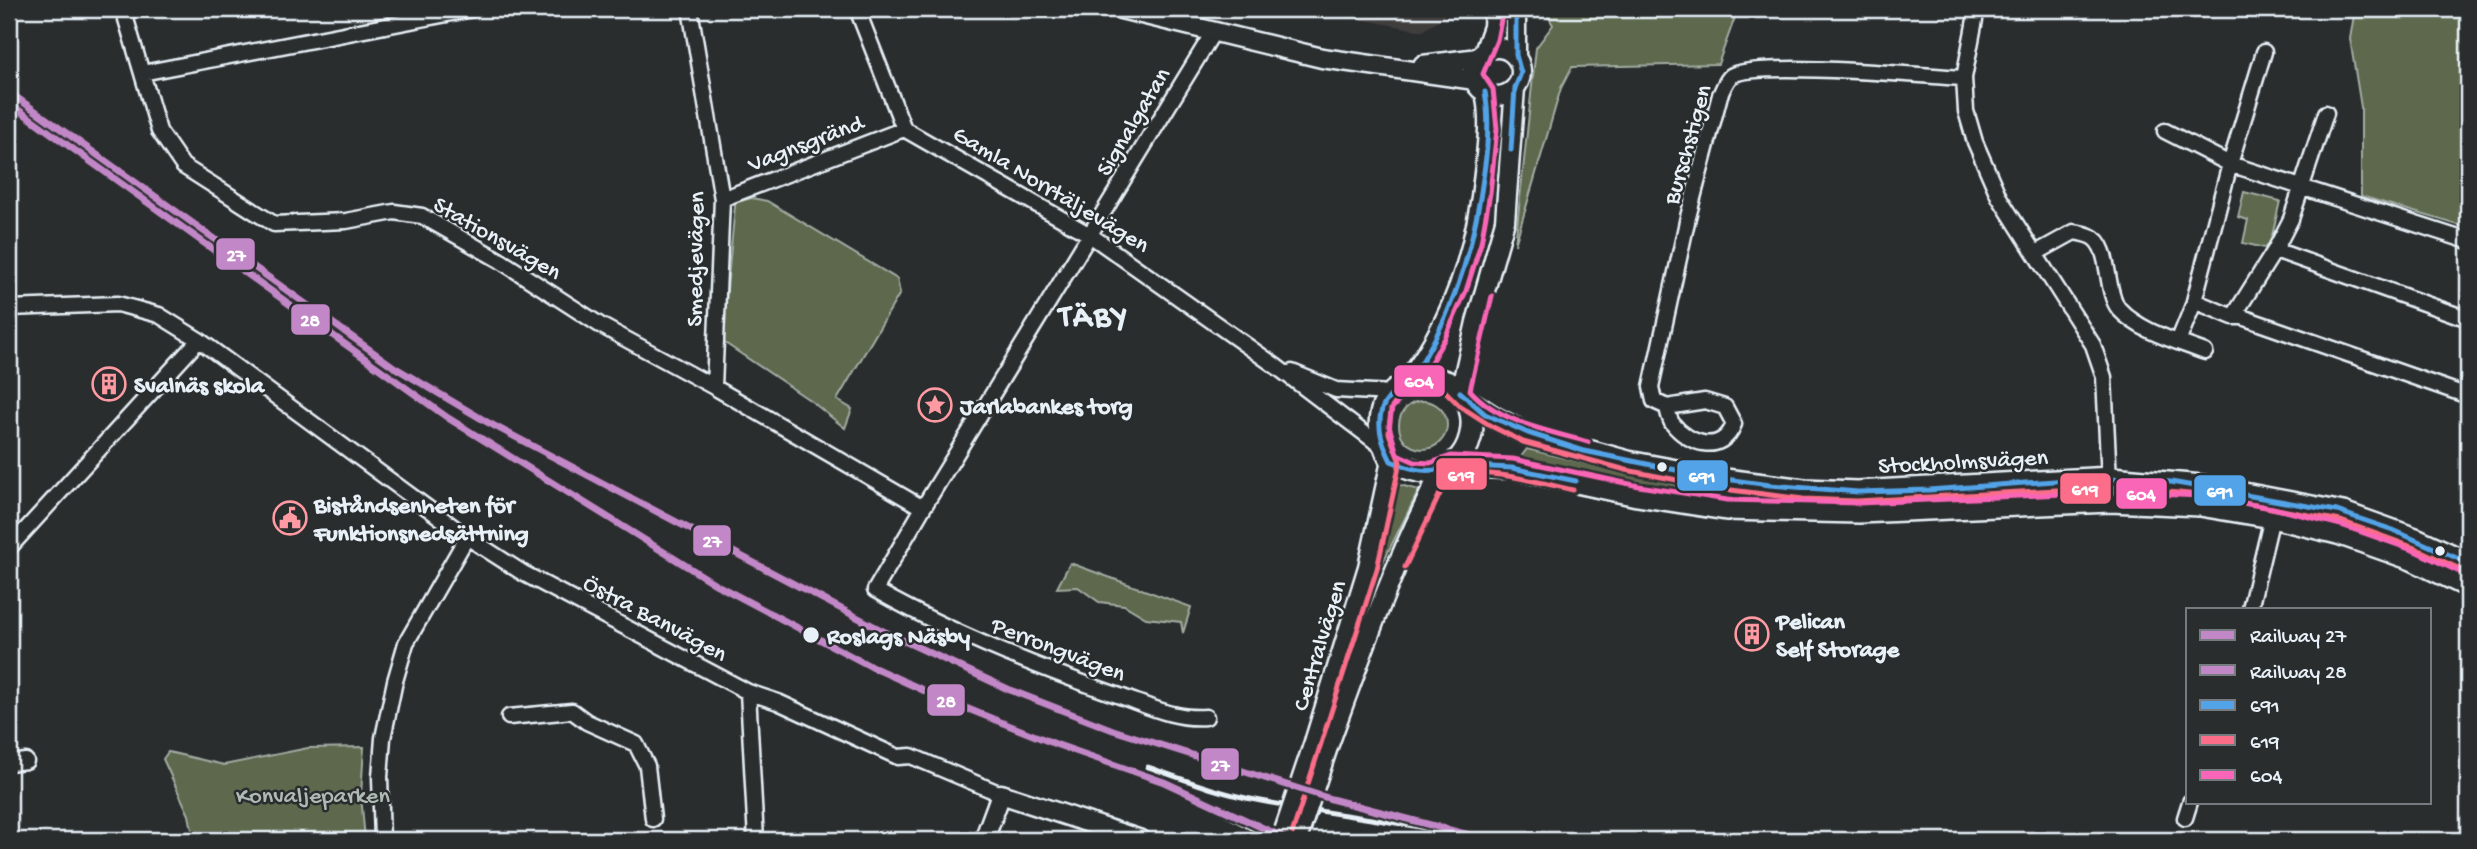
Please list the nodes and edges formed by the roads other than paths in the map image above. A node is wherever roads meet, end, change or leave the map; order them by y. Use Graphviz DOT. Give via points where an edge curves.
graph roads {
  1 [pos="123,9"];
  2 [pos="472,9"];
  3 [pos="690,9"];
  4 [pos="857,9"];
  5 [pos="1121,9"];
  6 [pos="1494,9"];
  7 [pos="1516,9"];
  8 [pos="1977,9"];
  9 [pos="1214,31"];
  10 [pos="2264,52"];
  11 [pos="1481,55"];
  12 [pos="1516,55"];
  13 [pos="1400,68"];
  14 [pos="142,73"];
  15 [pos="1965,78"];
  16 [pos="1480,86"];
  17 [pos="1515,88"];
  18 [pos="2326,113"];
  19 [pos="904,129"];
  20 [pos="2165,131"];
  21 [pos="2230,164"];
  22 [pos="2302,186"];
  23 [pos="722,199"];
  24 [pos="1090,235"];
  25 [pos="2468,241"];
  26 [pos="2275,250"];
  27 [pos="2036,253"];
  28 [pos="2193,305"];
  29 [pos="9,308"];
  30 [pos="2233,317"];
  31 [pos="2468,319"];
  32 [pos="199,340"];
  33 [pos="2178,342"];
  34 [pos="2206,352"];
  35 [pos="1277,367"];
  36 [pos="714,387"];
  37 [pos="1399,388"];
  38 [pos="1463,395"];
  39 [pos="2468,397"];
  40 [pos="1667,407"];
  41 [pos="1388,455"];
  42 [pos="1447,468"];
  43 [pos="2111,478"];
  44 [pos="2110,501"];
  45 [pos="923,508"];
  46 [pos="2274,509"];
  47 [pos="467,537"];
  48 [pos="9,548"];
  49 [pos="2468,563"];
  50 [pos="2468,586"];
  51 [pos="2250,608"];
  52 [pos="748,692"];
  53 [pos="1206,717"];
  54 [pos="509,718"];
  55 [pos="1322,743"];
  56 [pos="26,761"];
  57 [pos="9,763"];
  58 [pos="1001,794"];
  59 [pos="2189,804"];
  60 [pos="2185,818"];
  61 [pos="653,819"];
  62 [pos="382,840"];
  63 [pos="756,840"];
  64 [pos="984,840"];
  65 [pos="1141,840"];
  66 [pos="1280,840"];
  67 [pos="1297,840"];
  1 -- 14 [label="street, Stationsvägen"];
  2 -- 14 [label="street"];
  3 -- 23 [label="street, Smedjevägen"];
  4 -- 19 [label="street"];
  5 -- 9 [label="street"];
  6 -- 11 [label="street" via="1493,27"];
  7 -- 12 [label="street"];
  8 -- 15 [label="street"];
  9 -- 13 [label="street" via="1322,58"];
  9 -- 24 [label="street, Signalgatan"];
  10 -- 21 [label="street"];
  11 -- 12 [label="street" via="1498,48"];
  11 -- 13 [label="street"];
  11 -- 16 [label="street" via="1474,72"];
  12 -- 17 [label="street" via="1521,73"];
  13 -- 16 [label="street"];
  14 -- 36 [label="street, Stationsvägen" via="159,131 183,166 274,224 346,221 394,212 422,216 600,325"];
  15 -- 27 [label="street" via="1966,111 1975,142 1999,197"];
  15 -- 40 [label="street, Burschstigen" via="1792,68 1743,71 1730,77 1720,94 1658,350 1651,387 1654,401"];
  16 -- 17 [label="street" via="1501,95"];
  16 -- 37 [label="street" via="1489,129 1480,215 1467,266 1451,310 1424,360"];
  17 -- 38 [label="street" via="1505,221 1476,322"];
  18 -- 22 [label="street"];
  19 -- 23 [label="street, Vagnsgränd"];
  19 -- 24 [label="street, Gamla Norrtäljevägen"];
  20 -- 21 [label="street"];
  21 -- 22 [label="street"];
  21 -- 28 [label="street"];
  22 -- 25 [label="street"];
  22 -- 26 [label="street"];
  23 -- 36 [label="street, Smedjevägen"];
  24 -- 35 [label="street, Gamla Norrtäljevägen"];
  24 -- 45 [label="street"];
  26 -- 30 [label="street"];
  26 -- 31 [label="street"];
  27 -- 33 [label="street" via="2074,232 2092,236 2104,256 2119,308 2141,326"];
  27 -- 43 [label="street" via="2093,345 2104,377"];
  28 -- 30 [label="street" via="2199,303"];
  28 -- 33 [label="street"];
  29 -- 32 [label="street, Östra Banvägen" via="118,304 159,315"];
  30 -- 39 [label="street"];
  32 -- 47 [label="street, Östra Banvägen"];
  32 -- 48 [label="street"];
  33 -- 34 [label="street"];
  35 -- 37 [label="street, Gamla Norrtäljevägen" via="1336,390"];
  35 -- 41 [label="street, Gamla Norrtäljevägen"];
  36 -- 45 [label="street, Stationsvägen"];
  37 -- 38 [label="main road" via="1417,379 1433,379 1449,383"];
  37 -- 41 [label="main road" via="1383,406 1380,433"];
  38 -- 42 [label="main road" via="1472,436 1463,454"];
  38 -- 43 [label="main road, Stockholmsvägen" via="1526,434 1628,462 1726,480 1857,492"];
  41 -- 42 [label="main road" via="1413,471"];
  41 -- 55 [label="street, Centralvägen" via="1368,567"];
  42 -- 44 [label="main road, Stockholmsvägen" via="1512,468 1726,509 1859,512"];
  42 -- 55 [label="street, Centralvägen" via="1408,538"];
  43 -- 44 [label="street"];
  43 -- 46 [label="main road, Stockholmsvägen" via="2202,486"];
  44 -- 46 [label="main road, Stockholmsvägen"];
  45 -- 53 [label="street, Perrongvägen" via="875,590 925,619 1050,672 1177,716"];
  46 -- 49 [label="main road, Stockholmsvägen" via="2343,513"];
  46 -- 50 [label="main road, Stockholmsvägen" via="2412,559"];
  46 -- 51 [label="street"];
  47 -- 52 [label="street, Östra Banvägen" via="532,579"];
  47 -- 62 [label="street" via="406,643 395,681 383,738"];
  52 -- 58 [label="street, Östra Banvägen" via="898,757 911,756"];
  52 -- 63 [label="street"];
  54 -- 61 [label="street" via="572,711 636,744 648,766"];
  55 -- 66 [label="street, Centralvägen, bridge"];
  55 -- 67 [label="street, Centralvägen, bridge"];
  56 -- 57 [label="street"];
  58 -- 64 [label="street"];
  58 -- 65 [label="street, Östra Banvägen"];
  59 -- 60 [label="street"];
}
